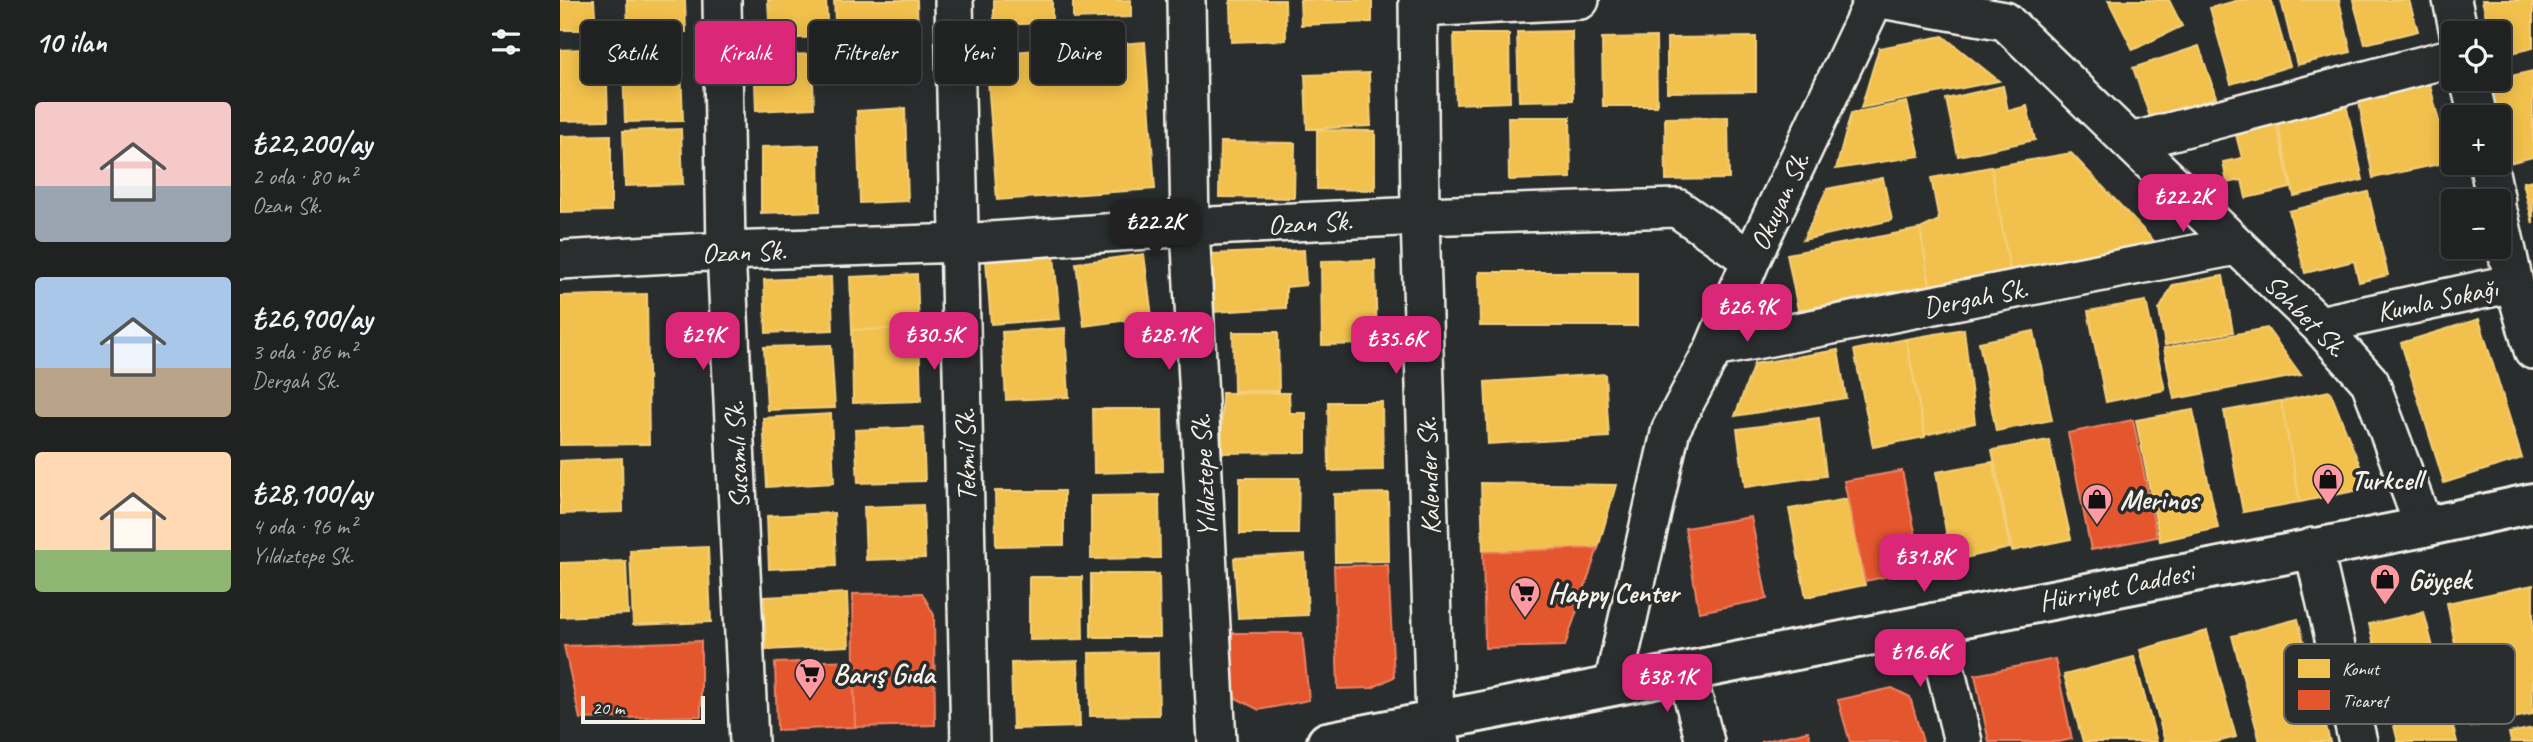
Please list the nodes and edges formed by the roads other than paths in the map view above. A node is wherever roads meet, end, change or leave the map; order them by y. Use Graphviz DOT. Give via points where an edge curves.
graph roads {
  1 [pos="722,0"];
  2 [pos="954,0"];
  3 [pos="1186,0"];
  4 [pos="1580,0"];
  5 [pos="1874,0"];
  6 [pos="1887,0"];
  7 [pos="2452,0"];
  8 [pos="1418,4"];
  9 [pos="2015,10"];
  10 [pos="2456,21"];
  11 [pos="2441,60"];
  12 [pos="2131,142"];
  13 [pos="1420,216"];
  14 [pos="1190,227"];
  15 [pos="961,243"];
  16 [pos="2236,246"];
  17 [pos="726,251"];
  18 [pos="2509,259"];
  19 [pos="560,260"];
  20 [pos="1751,260"];
  21 [pos="2514,283"];
  22 [pos="2319,325"];
  23 [pos="1714,348"];
  24 [pos="2533,350"];
  25 [pos="2533,503"];
  26 [pos="2424,527"];
  27 [pos="2314,548"];
  28 [pos="1934,622"];
  29 [pos="2336,644"];
  30 [pos="1686,671"];
  31 [pos="1613,685"];
  32 [pos="2354,724"];
  33 [pos="1438,732"];
  34 [pos="749,742"];
  35 [pos="970,742"];
  36 [pos="1217,742"];
  37 [pos="1327,742"];
  38 [pos="1705,742"];
  39 [pos="1963,742"];
  40 [pos="2358,742"];
  1 -- 17 [label="street, Susamlı Sk."];
  2 -- 15 [label="street, Tekmil Sk."];
  3 -- 14 [label="street, Yıldıztepe Sk."];
  4 -- 8 [label="street"];
  5 -- 20 [label="street, Okuyan Sk."];
  6 -- 9 [label="street, Sohbet Sk."];
  7 -- 10 [label="street"];
  8 -- 13 [label="street, Kalender Sk."];
  9 -- 12 [label="street, Sohbet Sk."];
  11 -- 12 [label="street"];
  12 -- 16 [label="street, Sohbet Sk."];
  13 -- 14 [label="street, Ozan Sk."];
  13 -- 20 [label="street, Ozan Sk." via="1677,208"];
  13 -- 33 [label="street, Kalender Sk."];
  14 -- 15 [label="street, Ozan Sk."];
  14 -- 36 [label="street, Yıldıztepe Sk."];
  15 -- 17 [label="street, Ozan Sk."];
  15 -- 35 [label="street, Tekmil Sk."];
  16 -- 22 [label="street, Sohbet Sk."];
  16 -- 23 [label="street, Dergah Sk."];
  17 -- 19 [label="street, Ozan Sk."];
  17 -- 34 [label="street, Susamlı Sk."];
  18 -- 21 [label="street"];
  20 -- 23 [label="street, Okuyan Sk."];
  21 -- 22 [label="street, Kumla Sokağı"];
  21 -- 24 [label="street"];
  22 -- 26 [label="street, Sohbet Sk." via="2370,382"];
  23 -- 31 [label="street, Okuyan Sk." via="1671,429"];
  25 -- 26 [label="street, Hürriyet Caddesi"];
  26 -- 27 [label="street, Hürriyet Caddesi"];
  27 -- 28 [label="street, Hürriyet Caddesi"];
  27 -- 29 [label="street"];
  28 -- 30 [label="street, Hürriyet Caddesi"];
  28 -- 39 [label="street"];
  30 -- 31 [label="street, Hürriyet Caddesi"];
  30 -- 38 [label="street"];
  31 -- 33 [label="street, Hürriyet Caddesi"];
  32 -- 40 [label="street"];
  33 -- 37 [label="street, Hürriyet Caddesi"];
}
